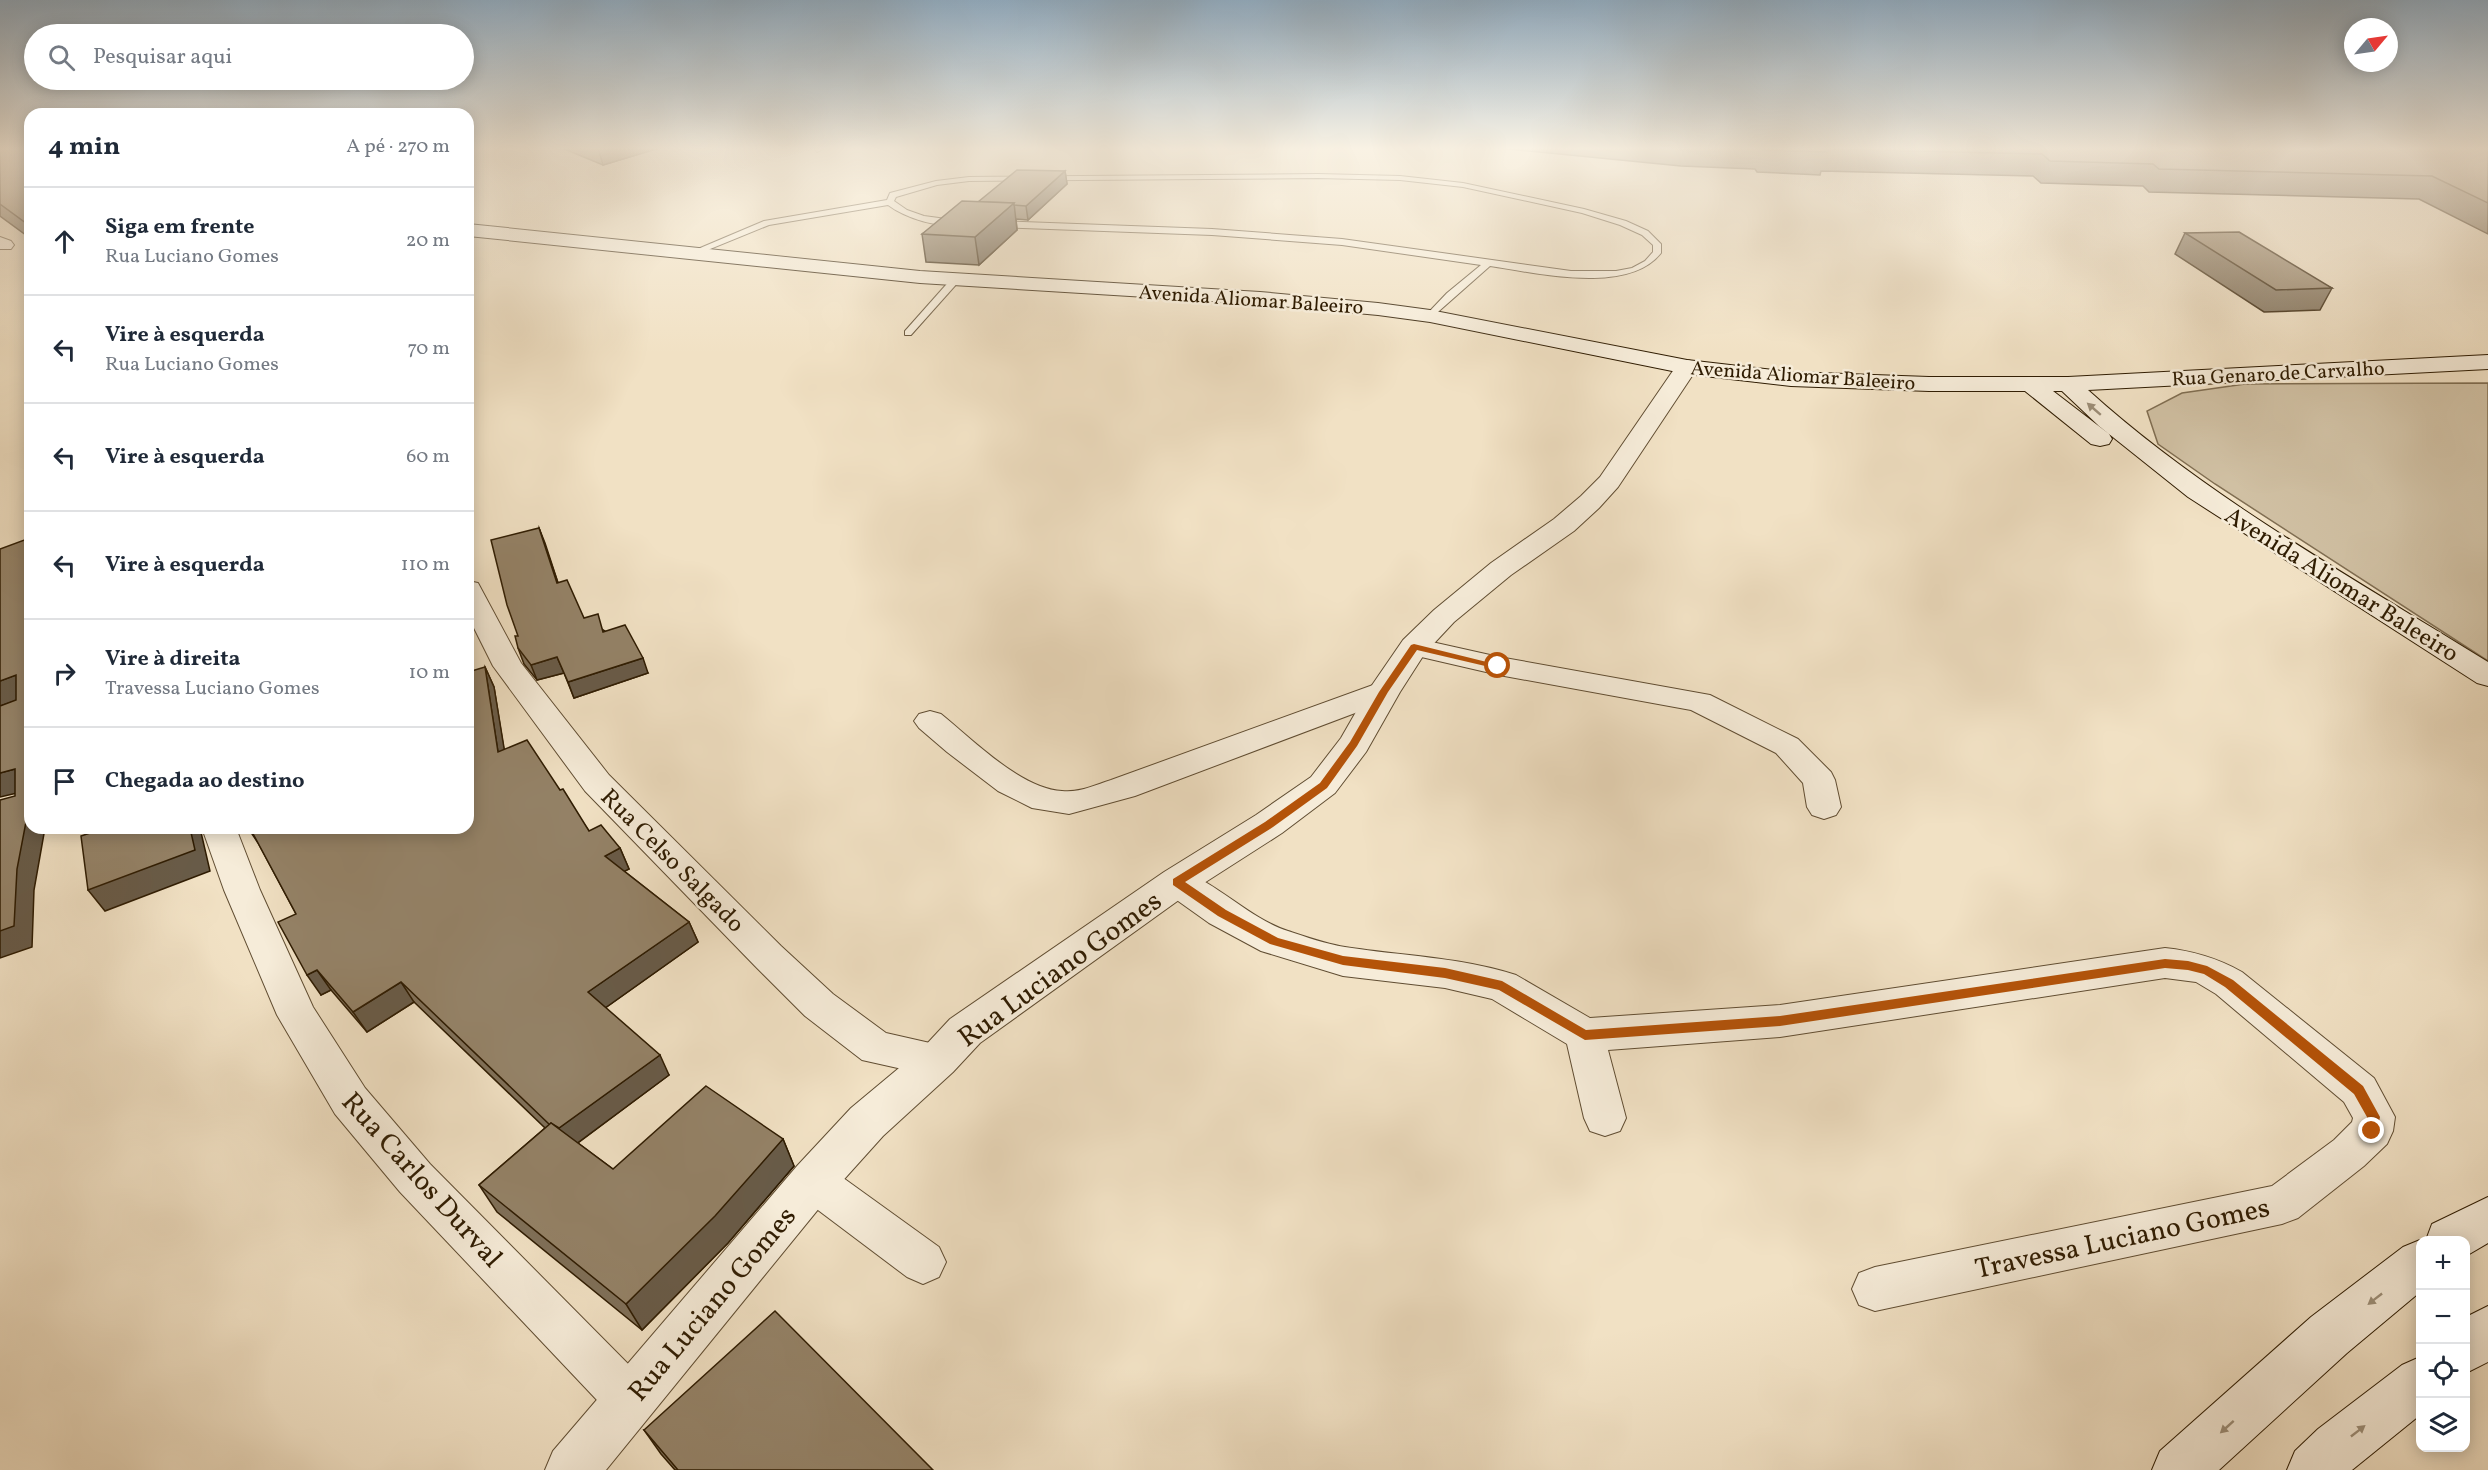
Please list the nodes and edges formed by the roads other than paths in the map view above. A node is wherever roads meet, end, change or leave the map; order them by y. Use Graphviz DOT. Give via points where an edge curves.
graph roads {
  1 [pos="804,217"];
  2 [pos="920,217"];
  3 [pos="1601,217"];
  4 [pos="964,223"];
  5 [pos="988,224"];
  6 [pos="474,231"];
  7 [pos="739,234"];
  8 [pos="690,254"];
  9 [pos="735,257"];
  10 [pos="1488,263"];
  11 [pos="956,279"];
  12 [pos="1430,316"];
  13 [pos="908,333"];
  14 [pos="2488,362"];
  15 [pos="1687,367"];
  16 [pos="2163,379"];
  17 [pos="1929,384"];
  18 [pos="2031,384"];
  19 [pos="2068,384"];
  20 [pos="2123,433"];
  21 [pos="2097,438"];
  22 [pos="2197,491"];
  23 [pos="474,608"];
  24 [pos="1414,647"];
  25 [pos="2488,676"];
  26 [pos="1384,692"];
  27 [pos="930,721"];
  28 [pos="1824,807"];
  29 [pos="221,834"];
  30 [pos="1177,882"];
  31 [pos="1585,1035"];
  32 [pos="938,1060"];
  33 [pos="1605,1118"];
  34 [pos="813,1181"];
  35 [pos="2488,1219"];
  36 [pos="2456,1236"];
  37 [pos="923,1262"];
  38 [pos="2416,1267"];
  39 [pos="1875,1289"];
  40 [pos="2488,1331"];
  41 [pos="2470,1345"];
  42 [pos="2416,1387"];
  43 [pos="630,1400"];
  44 [pos="572,1470"];
  45 [pos="2179,1470"];
  46 [pos="2314,1470"];
  1 -- 7 [label="lane" via="767,223"];
  2 -- 4 [label="lane"];
  3 -- 10 [label="lane" via="1645,233 1657,244 1657,253 1647,264 1628,272 1602,274"];
  5 -- 10 [label="lane" via="1212,232 1342,242"];
  6 -- 8 [label="main road, Avenida Aliomar Baleeiro"];
  7 -- 8 [label="lane"];
  7 -- 9 [label="lane"];
  8 -- 9 [label="main road, Avenida Aliomar Baleeiro"];
  9 -- 11 [label="main road, Avenida Aliomar Baleeiro"];
  10 -- 12 [label="lane"];
  11 -- 12 [label="main road, Avenida Aliomar Baleeiro" via="1321,303"];
  11 -- 13 [label="lane"];
  12 -- 15 [label="main road, Avenida Aliomar Baleeiro"];
  14 -- 16 [label="main road, Rua Genaro de Carvalho"];
  15 -- 17 [label="main road, Avenida Aliomar Baleeiro" via="1791,379"];
  15 -- 24 [label="main road, Rua Luciano Gomes" via="1609,482 1590,502 1501,569 1444,616"];
  16 -- 19 [label="main road, Rua Genaro de Carvalho"];
  16 -- 20 [label="main road" via="2140,390 2122,406"];
  17 -- 18 [label="main road, Avenida Aliomar Baleeiro"];
  17 -- 21 [label="main road" via="2026,407"];
  18 -- 19 [label="main road, Avenida Aliomar Baleeiro"];
  18 -- 21 [label="main road, Avenida Aliomar Baleeiro"];
  20 -- 19 [label="main road, Avenida Aliomar Baleeiro, one-way"];
  20 -- 22 [label="main road, Avenida Aliomar Baleeiro"];
  21 -- 22 [label="main road, Avenida Aliomar Baleeiro"];
  22 -- 25 [label="main road, Avenida Aliomar Baleeiro"];
  23 -- 32 [label="street, Rua Celso Salgado" via="493,670 597,783 819,1005 876,1048"];
  24 -- 26 [label="main road, Rua Luciano Gomes"];
  24 -- 28 [label="street" via="1699,702 1787,746 1819,780"];
  26 -- 27 [label="street" via="1124,788 1063,803 1039,800 1016,788"];
  26 -- 30 [label="main road, Rua Luciano Gomes" via="1354,744 1323,785 1269,825"];
  29 -- 43 [label="street, Rua Carlos Durval" via="297,1015 350,1101 415,1178"];
  30 -- 31 [label="street" via="1222,913 1274,941 1343,961 1445,973 1502,986"];
  30 -- 32 [label="main road, Rua Luciano Gomes" via="965,1031"];
  31 -- 33 [label="street"];
  31 -- 39 [label="street, Travessa Luciano Gomes" via="1780,1021 2165,963 2188,965 2207,970 2229,983 2359,1090 2374,1117 2372,1131 2349,1153 2282,1204"];
  32 -- 34 [label="main road, Rua Luciano Gomes" via="867,1122"];
  34 -- 37 [label="street"];
  34 -- 43 [label="main road, Rua Luciano Gomes"];
  35 -- 36 [label="main road"];
  38 -- 45 [label="main road, one-way" via="2329,1335"];
  40 -- 41 [label="main road"];
  46 -- 42 [label="main road, one-way"];
  43 -- 44 [label="main road, Rua Luciano Gomes"];
}
